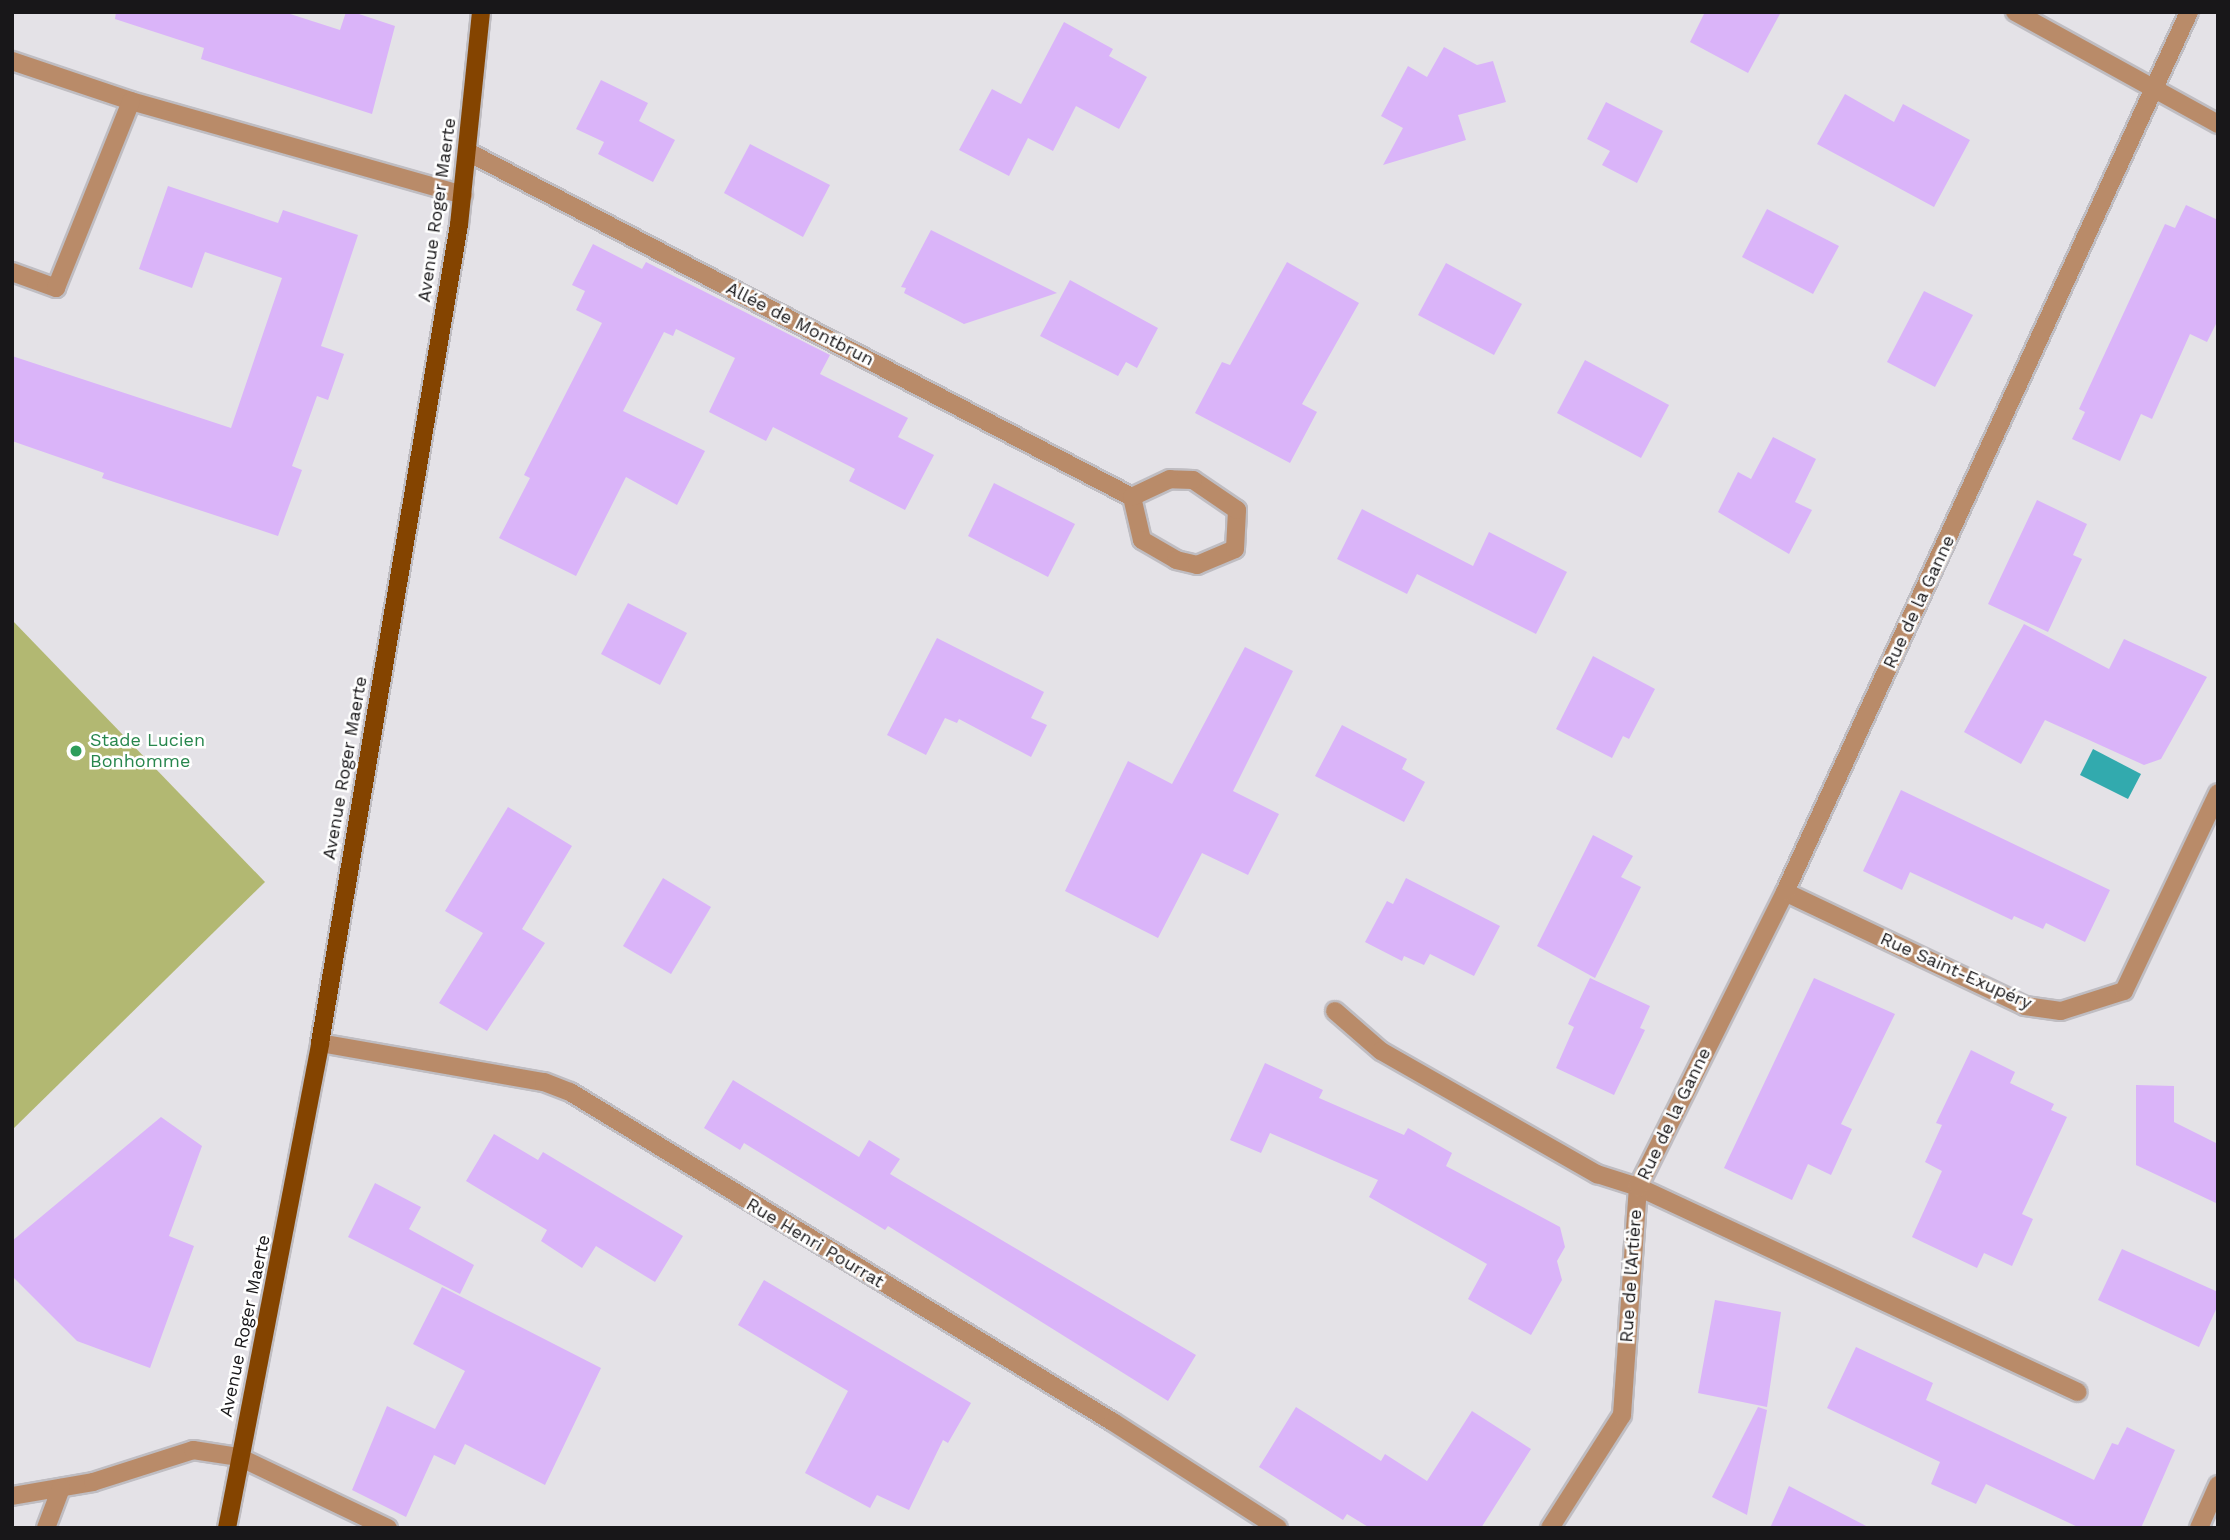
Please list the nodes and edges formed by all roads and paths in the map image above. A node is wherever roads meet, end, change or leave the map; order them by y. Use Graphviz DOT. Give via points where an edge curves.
graph roads {
  1 [pos="481,12"];
  2 [pos="2015,12"];
  3 [pos="2189,12"];
  4 [pos="12,61"];
  5 [pos="2156,90"];
  6 [pos="131,102"];
  7 [pos="2218,124"];
  8 [pos="468,152"];
  9 [pos="463,195"];
  10 [pos="12,272"];
  11 [pos="1132,496"];
  12 [pos="2218,793"];
  13 [pos="1785,892"];
  14 [pos="1335,1011"];
  15 [pos="320,1044"];
  16 [pos="1638,1187"];
  17 [pos="2078,1392"];
  18 [pos="239,1457"];
  19 [pos="2218,1485"];
  20 [pos="61,1488"];
  21 [pos="12,1496"];
  22 [pos="46,1528"];
  23 [pos="227,1528"];
  24 [pos="388,1528"];
  25 [pos="1278,1528"];
  26 [pos="1550,1528"];
  27 [pos="2199,1528"];
  1 -- 8 [label="main road, Avenue Roger Maerte"];
  2 -- 5 [label="street"];
  3 -- 5 [label="street, Rue de la Ganne"];
  4 -- 6 [label="street"];
  5 -- 7 [label="street"];
  5 -- 13 [label="street, Rue de la Ganne"];
  6 -- 9 [label="street"];
  6 -- 10 [label="street" via="56,288"];
  8 -- 9 [label="main road, Avenue Roger Maerte"];
  8 -- 11 [label="street, Allée de Montbrun"];
  9 -- 15 [label="main road, Avenue Roger Maerte"];
  11 -- 11 [label="street" via="1142,540 1176,560 1197,565 1235,550 1237,510 1194,480 1170,479"];
  12 -- 13 [label="street, Rue Saint-Exupéry" via="2124,991 2061,1012 2025,1006"];
  13 -- 16 [label="street, Rue de la Ganne"];
  14 -- 16 [label="street, Rue de l'Artière" via="1381,1051 1597,1174"];
  15 -- 18 [label="main road, Avenue Roger Maerte"];
  15 -- 25 [label="street, Rue Henri Pourrat" via="544,1082 570,1092 1113,1422"];
  16 -- 17 [label="street"];
  16 -- 26 [label="street, Rue de l'Artière" via="1622,1415"];
  18 -- 20 [label="street" via="193,1450"];
  18 -- 23 [label="main road, Avenue Roger Maerte"];
  18 -- 24 [label="street"];
  19 -- 27 [label="street"];
  20 -- 21 [label="street"];
  20 -- 22 [label="street"];
}
